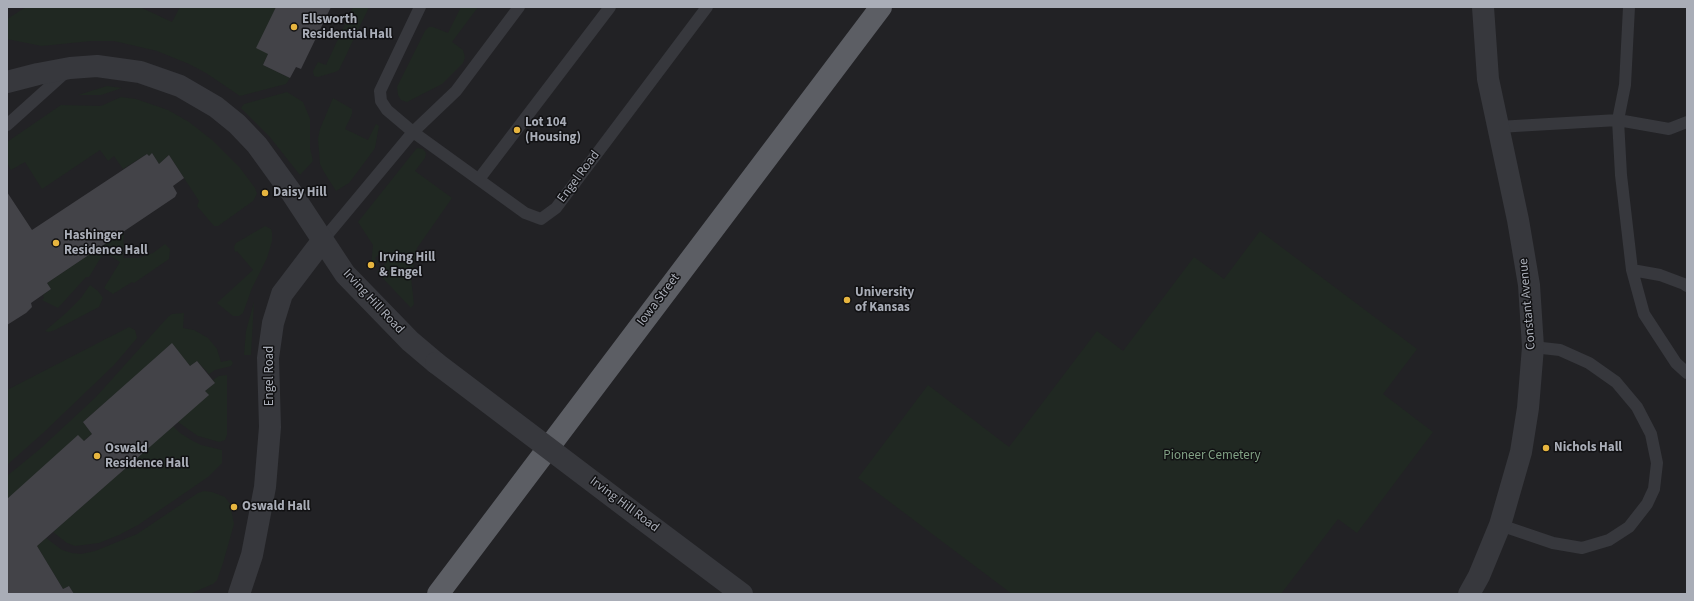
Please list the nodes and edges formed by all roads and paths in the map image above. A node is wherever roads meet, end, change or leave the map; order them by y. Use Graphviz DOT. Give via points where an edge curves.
graph roads {
  1 [pos="420,7"];
  2 [pos="519,7"];
  3 [pos="610,7"];
  4 [pos="707,7"];
  5 [pos="881,7"];
  6 [pos="1483,7"];
  7 [pos="1629,7"];
  8 [pos="70,68"];
  9 [pos="7,82"];
  10 [pos="1618,120"];
  11 [pos="1687,122"];
  12 [pos="7,125"];
  13 [pos="1498,126"];
  14 [pos="413,132"];
  15 [pos="479,180"];
  16 [pos="323,240"];
  17 [pos="1632,270"];
  18 [pos="1687,286"];
  19 [pos="1533,347"];
  20 [pos="1687,373"];
  21 [pos="1500,525"];
  22 [pos="239,594"];
  23 [pos="438,594"];
  24 [pos="742,594"];
  25 [pos="1469,594"];
  1 -- 14 [label="lane, Engel Road" via="380,91 381,101 387,110"];
  2 -- 14 [label="lane" via="456,91"];
  3 -- 15 [label="lane"];
  4 -- 15 [label="lane, Engel Road" via="556,208 541,219 525,213"];
  5 -- 23 [label="highway, Iowa Street"];
  6 -- 13 [label="street, Constant Avenue" via="1488,79"];
  7 -- 10 [label="lane" via="1625,85"];
  8 -- 9 [label="street, Irving Hill Road"];
  8 -- 12 [label="lane"];
  8 -- 16 [label="street, Irving Hill Road" via="97,66 140,72 180,86 216,107 257,145"];
  10 -- 11 [label="lane" via="1669,129"];
  10 -- 13 [label="lane"];
  10 -- 17 [label="lane" via="1621,176"];
  13 -- 19 [label="street, Constant Avenue" via="1528,278"];
  14 -- 15 [label="lane, Engel Road"];
  14 -- 16 [label="lane, Engel Road"];
  16 -- 22 [label="street, Engel Road" via="282,294 273,323 268,358 270,427 265,487 252,555"];
  16 -- 24 [label="street, Irving Hill Road, bridge" via="345,274 410,341 436,363"];
  17 -- 18 [label="lane" via="1660,276"];
  17 -- 20 [label="lane" via="1644,314 1676,363"];
  19 -- 21 [label="street, Constant Avenue" via="1521,452"];
  19 -- 21 [label="lane" via="1560,350 1589,363 1616,382 1637,407 1651,434 1657,463 1654,489 1647,504 1630,527 1609,540 1582,548 1553,543"];
  21 -- 25 [label="street, Constant Avenue"];
}
